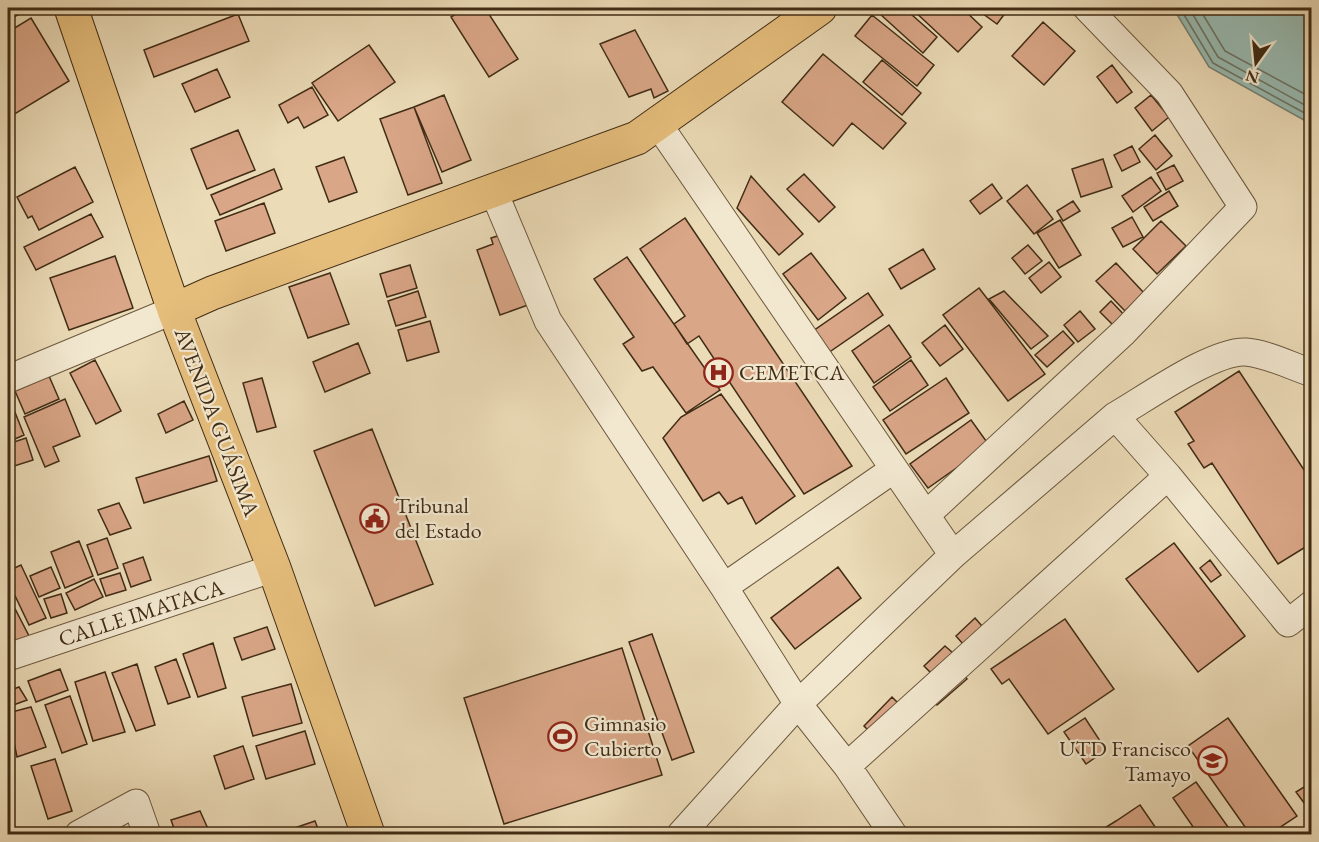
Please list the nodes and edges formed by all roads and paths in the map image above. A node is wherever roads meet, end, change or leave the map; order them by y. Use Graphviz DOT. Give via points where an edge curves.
graph roads {
  1 [pos="71,8"];
  2 [pos="820,8"];
  3 [pos="1087,8"];
  4 [pos="658,124"];
  5 [pos="493,190"];
  6 [pos="174,310"];
  7 [pos="1311,373"];
  8 [pos="8,379"];
  9 [pos="1115,416"];
  10 [pos="894,469"];
  11 [pos="1168,476"];
  12 [pos="926,515"];
  13 [pos="953,555"];
  14 [pos="274,568"];
  15 [pos="724,587"];
  16 [pos="1311,604"];
  17 [pos="8,657"];
  18 [pos="798,704"];
  19 [pos="847,766"];
  20 [pos="79,834"];
  21 [pos="147,834"];
  22 [pos="368,834"];
  23 [pos="681,834"];
  24 [pos="894,834"];
  1 -- 6 [label="main road, AVENIDA GUÁSIMA"];
  2 -- 4 [label="main road"];
  3 -- 12 [label="street" via="1169,93 1243,207 1124,332"];
  4 -- 5 [label="main road" via="637,138"];
  4 -- 10 [label="street"];
  5 -- 6 [label="main road"];
  5 -- 15 [label="street" via="548,321"];
  6 -- 8 [label="street"];
  6 -- 14 [label="main road, AVENIDA GUÁSIMA"];
  7 -- 9 [label="street" via="1245,352 1208,361"];
  9 -- 11 [label="street"];
  9 -- 13 [label="street"];
  10 -- 12 [label="street"];
  10 -- 15 [label="street"];
  11 -- 16 [label="street" via="1288,623"];
  11 -- 19 [label="street"];
  12 -- 13 [label="street"];
  13 -- 18 [label="street"];
  14 -- 17 [label="street, CALLE IMATACA"];
  14 -- 22 [label="main road, AVENIDA GUÁSIMA"];
  15 -- 18 [label="street"];
  18 -- 19 [label="street"];
  18 -- 23 [label="street"];
  19 -- 24 [label="street"];
  20 -- 21 [label="street" via="136,803"];
}
